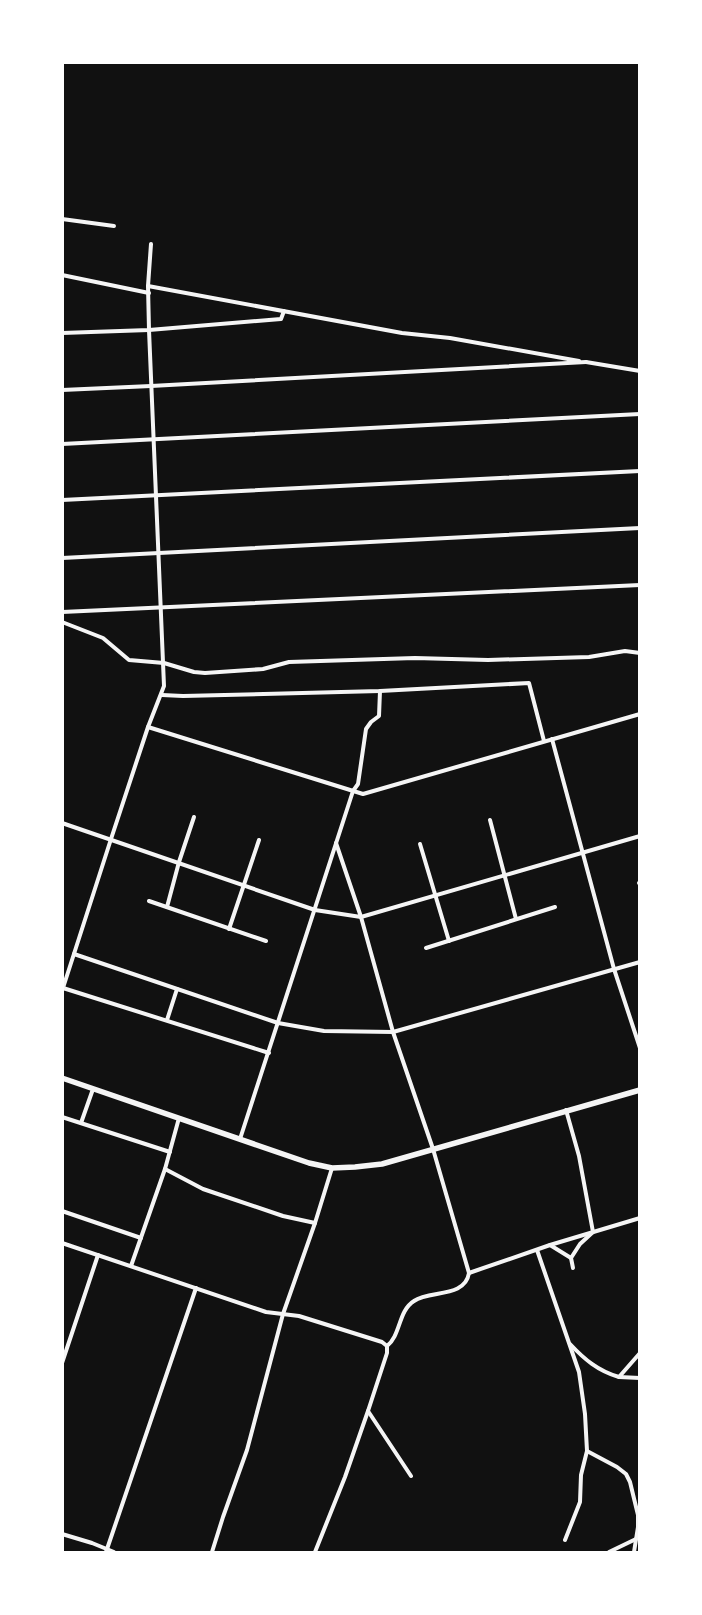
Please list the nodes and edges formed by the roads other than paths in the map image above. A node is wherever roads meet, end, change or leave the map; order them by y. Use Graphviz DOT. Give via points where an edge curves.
graph roads {
  1 [pos="62,219"];
  2 [pos="114,226"];
  3 [pos="151,244"];
  4 [pos="62,275"];
  5 [pos="148,286"];
  6 [pos="149,293"];
  7 [pos="284,311"];
  8 [pos="149,330"];
  9 [pos="62,333"];
  10 [pos="586,362"];
  11 [pos="640,371"];
  12 [pos="151,386"];
  13 [pos="62,390"];
  14 [pos="640,414"];
  15 [pos="153,440"];
  16 [pos="62,444"];
  17 [pos="640,472"];
  18 [pos="157,496"];
  19 [pos="62,500"];
  20 [pos="640,528"];
  21 [pos="159,553"];
  22 [pos="62,558"];
  23 [pos="640,585"];
  24 [pos="162,609"];
  25 [pos="62,612"];
  26 [pos="62,622"];
  27 [pos="640,653"];
  28 [pos="164,662"];
  29 [pos="380,690"];
  30 [pos="162,695"];
  31 [pos="640,714"];
  32 [pos="148,727"];
  33 [pos="552,739"];
  34 [pos="544,741"];
  35 [pos="353,791"];
  36 [pos="194,817"];
  37 [pos="490,820"];
  38 [pos="62,823"];
  39 [pos="640,836"];
  40 [pos="111,839"];
  41 [pos="259,840"];
  42 [pos="336,843"];
  43 [pos="420,844"];
  44 [pos="582,852"];
  45 [pos="179,862"];
  46 [pos="505,875"];
  47 [pos="244,885"];
  48 [pos="436,895"];
  49 [pos="149,901"];
  50 [pos="555,907"];
  51 [pos="167,908"];
  52 [pos="315,910"];
  53 [pos="361,917"];
  54 [pos="516,919"];
  55 [pos="229,929"];
  56 [pos="266,941"];
  57 [pos="449,941"];
  58 [pos="426,948"];
  59 [pos="74,954"];
  60 [pos="640,962"];
  61 [pos="614,969"];
  62 [pos="63,989"];
  63 [pos="177,989"];
  64 [pos="167,1020"];
  65 [pos="278,1024"];
  66 [pos="393,1032"];
  67 [pos="640,1048"];
  68 [pos="268,1053"];
  69 [pos="62,1078"];
  70 [pos="93,1089"];
  71 [pos="640,1090"];
  72 [pos="566,1110"];
  73 [pos="62,1117"];
  74 [pos="179,1118"];
  75 [pos="81,1124"];
  76 [pos="240,1139"];
  77 [pos="433,1149"];
  78 [pos="170,1152"];
  79 [pos="332,1168"];
  80 [pos="165,1169"];
  81 [pos="62,1211"];
  82 [pos="640,1218"];
  83 [pos="315,1224"];
  84 [pos="593,1232"];
  85 [pos="141,1238"];
  86 [pos="62,1243"];
  87 [pos="550,1245"];
  88 [pos="537,1250"];
  89 [pos="98,1255"];
  90 [pos="571,1258"];
  91 [pos="131,1266"];
  92 [pos="573,1268"];
  93 [pos="469,1272"];
  94 [pos="196,1288"];
  95 [pos="283,1314"];
  96 [pos="568,1342"];
  97 [pos="387,1346"];
  98 [pos="640,1353"];
  99 [pos="62,1363"];
  100 [pos="619,1377"];
  101 [pos="640,1378"];
  102 [pos="368,1411"];
  103 [pos="587,1450"];
  104 [pos="411,1476"];
  105 [pos="62,1534"];
  106 [pos="636,1539"];
  107 [pos="565,1540"];
  108 [pos="106,1551"];
  109 [pos="114,1552"];
  110 [pos="212,1552"];
  111 [pos="315,1552"];
  112 [pos="609,1552"];
  113 [pos="634,1552"];
  1 -- 2 [label="street"];
  3 -- 5 [label="street"];
  4 -- 6 [label="street"];
  5 -- 6 [label="street"];
  5 -- 7 [label="street"];
  6 -- 8 [label="street"];
  7 -- 8 [label="street" via="281,319"];
  7 -- 10 [label="street"];
  8 -- 9 [label="street"];
  8 -- 12 [label="street"];
  10 -- 11 [label="street"];
  10 -- 12 [label="street"];
  12 -- 13 [label="street"];
  12 -- 15 [label="street"];
  14 -- 15 [label="street"];
  15 -- 16 [label="street"];
  15 -- 18 [label="street"];
  17 -- 18 [label="street"];
  18 -- 19 [label="street"];
  18 -- 21 [label="street"];
  20 -- 21 [label="street"];
  21 -- 22 [label="street"];
  21 -- 24 [label="street"];
  23 -- 24 [label="street"];
  24 -- 25 [label="street"];
  24 -- 28 [label="street"];
  26 -- 28 [label="street" via="103,638 129,660"];
  27 -- 28 [label="street" via="625,651 589,656 488,660 415,658 290,662 262,669 205,673"];
  28 -- 30 [label="street"];
  29 -- 30 [label="street"];
  29 -- 34 [label="street" via="529,683"];
  29 -- 35 [label="street" via="379,716 366,729 358,784"];
  30 -- 32 [label="street"];
  31 -- 33 [label="street"];
  32 -- 35 [label="street"];
  32 -- 40 [label="street"];
  33 -- 34 [label="street"];
  33 -- 44 [label="street"];
  34 -- 35 [label="street" via="363,794"];
  35 -- 42 [label="street"];
  36 -- 45 [label="street"];
  37 -- 46 [label="street"];
  38 -- 40 [label="street"];
  39 -- 44 [label="street"];
  40 -- 45 [label="street"];
  40 -- 59 [label="street"];
  41 -- 47 [label="street"];
  42 -- 52 [label="street"];
  42 -- 53 [label="street"];
  43 -- 48 [label="street"];
  44 -- 46 [label="street"];
  44 -- 61 [label="street"];
  45 -- 47 [label="street"];
  45 -- 51 [label="street"];
  46 -- 48 [label="street"];
  46 -- 54 [label="street"];
  47 -- 52 [label="street"];
  47 -- 55 [label="street"];
  48 -- 53 [label="street"];
  48 -- 57 [label="street"];
  49 -- 51 [label="street"];
  50 -- 54 [label="street"];
  51 -- 55 [label="street"];
  52 -- 53 [label="street"];
  52 -- 65 [label="street"];
  53 -- 66 [label="street"];
  54 -- 57 [label="street"];
  55 -- 56 [label="street"];
  57 -- 58 [label="street"];
  59 -- 62 [label="street"];
  59 -- 63 [label="street"];
  60 -- 61 [label="street"];
  61 -- 66 [label="street"];
  61 -- 67 [label="street"];
  62 -- 64 [label="street"];
  63 -- 64 [label="street"];
  63 -- 65 [label="street"];
  64 -- 68 [label="street"];
  65 -- 66 [label="street" via="324,1032"];
  65 -- 68 [label="street"];
  66 -- 77 [label="street"];
  68 -- 76 [label="street"];
  69 -- 70 [label="main road"];
  70 -- 74 [label="main road"];
  70 -- 75 [label="street"];
  71 -- 72 [label="main road"];
  72 -- 77 [label="main road"];
  72 -- 84 [label="street" via="579,1156"];
  73 -- 75 [label="street"];
  74 -- 76 [label="main road"];
  74 -- 78 [label="street"];
  75 -- 78 [label="street"];
  76 -- 79 [label="main road"];
  77 -- 79 [label="main road" via="382,1164"];
  77 -- 93 [label="street"];
  78 -- 80 [label="street"];
  79 -- 83 [label="street"];
  80 -- 83 [label="street" via="203,1189"];
  80 -- 85 [label="street"];
  81 -- 85 [label="street"];
  82 -- 84 [label="street"];
  83 -- 95 [label="street"];
  84 -- 87 [label="street"];
  84 -- 90 [label="street"];
  85 -- 91 [label="street"];
  86 -- 89 [label="street"];
  87 -- 88 [label="street"];
  87 -- 90 [label="street"];
  88 -- 93 [label="street"];
  88 -- 96 [label="street"];
  89 -- 91 [label="street"];
  89 -- 99 [label="street"];
  90 -- 92 [label="street"];
  91 -- 94 [label="street"];
  93 -- 97 [label="street" via="464,1285 412,1302 393,1341"];
  94 -- 95 [label="street" via="266,1312"];
  94 -- 108 [label="street"];
  95 -- 97 [label="street" via="375,1339"];
  95 -- 110 [label="street" via="247,1450"];
  96 -- 100 [label="street" via="592,1365"];
  96 -- 103 [label="street" via="582,1388"];
  97 -- 102 [label="street" via="388,1353"];
  98 -- 100 [label="street"];
  100 -- 101 [label="street"];
  102 -- 104 [label="street"];
  102 -- 111 [label="street"];
  103 -- 106 [label="street" via="626,1474 638,1515"];
  103 -- 107 [label="street" via="581,1475 580,1502"];
  105 -- 108 [label="street"];
  106 -- 112 [label="street"];
  106 -- 113 [label="street"];
  108 -- 109 [label="street"];
}
